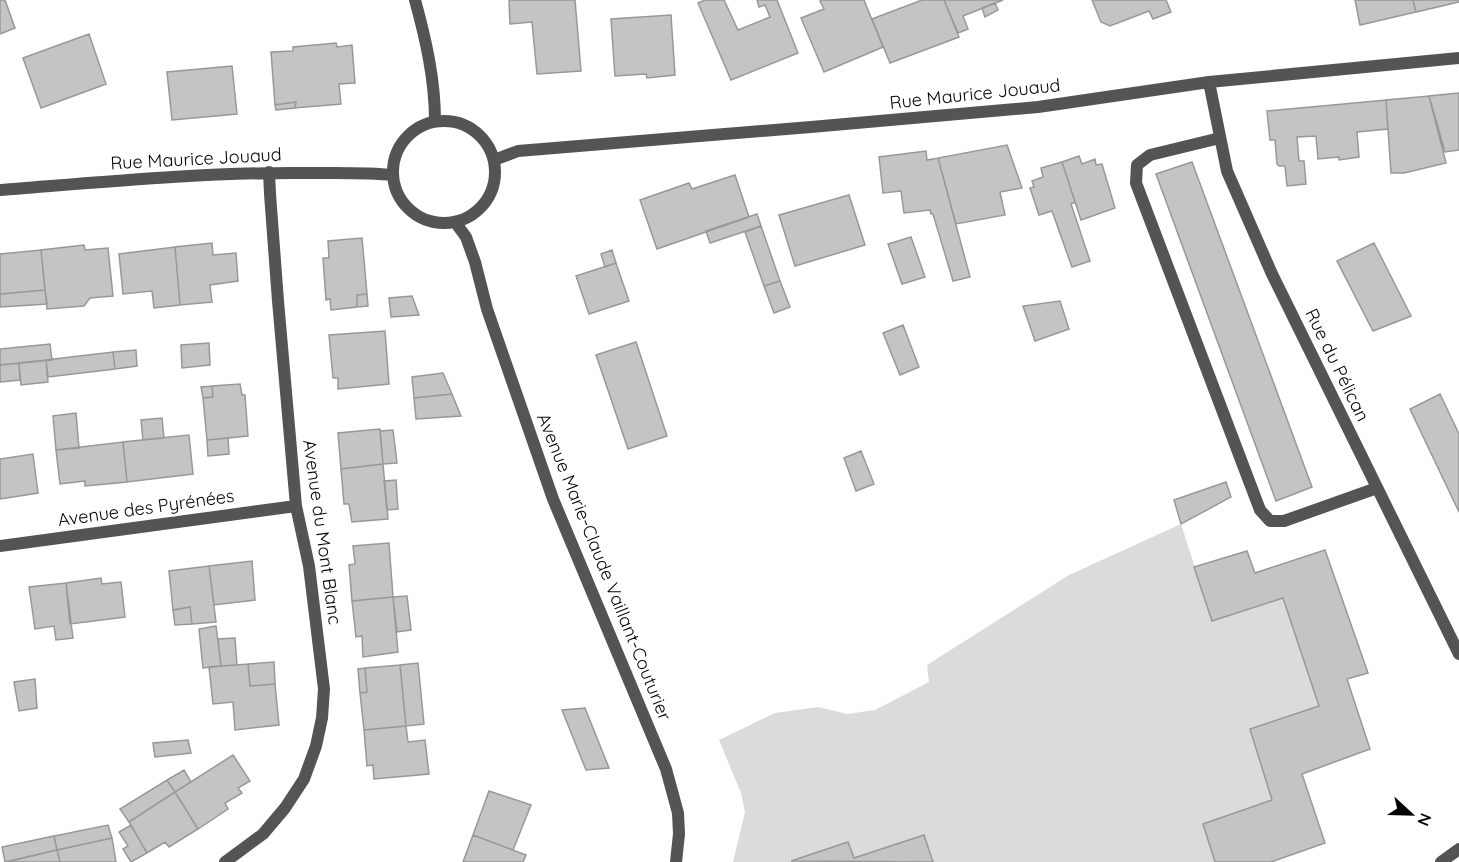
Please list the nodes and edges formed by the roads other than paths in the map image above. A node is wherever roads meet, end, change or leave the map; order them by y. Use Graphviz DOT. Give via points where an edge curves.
graph roads {
  1 [pos="415,0"];
  2 [pos="1459,58"];
  3 [pos="1209,82"];
  4 [pos="435,121"];
  5 [pos="1220,138"];
  6 [pos="494,160"];
  7 [pos="270,172"];
  8 [pos="393,176"];
  9 [pos="0,190"];
  10 [pos="455,222"];
  11 [pos="1377,488"];
  12 [pos="297,506"];
  13 [pos="0,546"];
  14 [pos="1459,654"];
  15 [pos="1459,849"];
  16 [pos="225,862"];
  17 [pos="676,862"];
  18 [pos="1441,862"];
  1 -- 4 [label="street" via="425,36"];
  2 -- 3 [label="street, Rue Maurice Jouaud"];
  3 -- 5 [label="street, Rue du Pélican"];
  3 -- 6 [label="street, Rue Maurice Jouaud" via="1038,107 518,151"];
  4 -- 6 [label="street" via="455,121 472,129 486,142"];
  4 -- 8 [label="street" via="404,140"];
  5 -- 11 [label="street, Rue du Pélican" via="1227,171 1272,274"];
  5 -- 11 [label="street" via="1150,156 1137,165 1136,183 1260,510 1270,521 1284,521"];
  6 -- 10 [label="street" via="494,185 487,201"];
  7 -- 8 [label="street, Rue Maurice Jouaud"];
  7 -- 9 [label="street, Rue Maurice Jouaud"];
  7 -- 12 [label="street, Avenue du Mont Blanc"];
  8 -- 10 [label="street" via="399,195 412,212 431,221"];
  10 -- 17 [label="street, Avenue Marie-Claude Vaillant-Couturier" via="466,237 475,262 487,309 554,499 666,769 678,813"];
  11 -- 14 [label="street, Rue du Pélican"];
  12 -- 13 [label="street, Avenue des Pyrénées"];
  12 -- 16 [label="street, Avenue du Mont Blanc" via="324,689 322,718 304,779 285,808 262,834"];
  15 -- 18 [label="street"];
}
